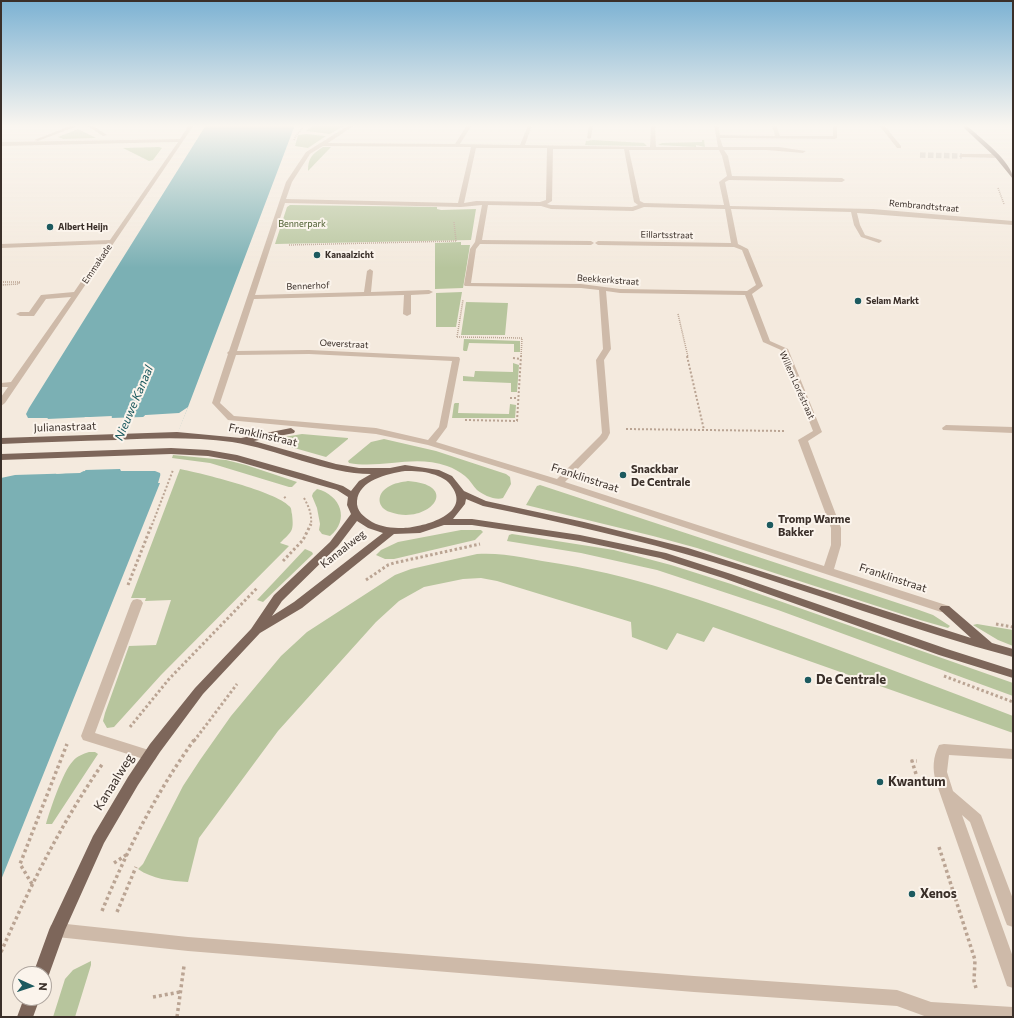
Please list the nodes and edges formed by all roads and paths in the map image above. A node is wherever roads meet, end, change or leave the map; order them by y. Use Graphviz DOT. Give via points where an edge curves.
graph roads {
  1 [pos="160,173"];
  2 [pos="295,173"];
  3 [pos="468,173"];
  4 [pos="550,173"];
  5 [pos="631,173"];
  6 [pos="729,173"];
  7 [pos="728,178"];
  8 [pos="842,180"];
  9 [pos="282,201"];
  10 [pos="485,203"];
  11 [pos="541,204"];
  12 [pos="461,205"];
  13 [pos="643,205"];
  14 [pos="727,207"];
  15 [pos="853,210"];
  16 [pos="454,218"];
  17 [pos="1013,223"];
  18 [pos="879,241"];
  19 [pos="112,242"];
  20 [pos="478,242"];
  21 [pos="284,245"];
  22 [pos="736,245"];
  23 [pos="1,246"];
  24 [pos="370,270"];
  25 [pos="1,284"];
  26 [pos="18,285"];
  27 [pos="467,285"];
  28 [pos="602,289"];
  29 [pos="408,292"];
  30 [pos="429,292"];
  31 [pos="748,293"];
  32 [pos="76,294"];
  33 [pos="367,294"];
  34 [pos="250,297"];
  35 [pos="20,314"];
  36 [pos="407,314"];
  37 [pos="678,314"];
  38 [pos="457,337"];
  39 [pos="231,353"];
  40 [pos="513,358"];
  41 [pos="521,358"];
  42 [pos="456,359"];
  43 [pos="14,384"];
  44 [pos="1,385"];
  45 [pos="510,398"];
  46 [pos="518,398"];
  47 [pos="1,403"];
  48 [pos="445,419"];
  49 [pos="322,426"];
  50 [pos="622,428"];
  51 [pos="946,428"];
  52 [pos="704,430"];
  53 [pos="1013,430"];
  54 [pos="291,431"];
  55 [pos="789,431"];
  56 [pos="177,435"];
  57 [pos="1,441"];
  58 [pos="238,441"];
  59 [pos="430,443"];
  60 [pos="1,457"];
  61 [pos="390,471"];
  62 [pos="559,483"];
  63 [pos="461,493"];
  64 [pos="287,496"];
  65 [pos="353,496"];
  66 [pos="303,497"];
  67 [pos="284,498"];
  68 [pos="356,515"];
  69 [pos="442,522"];
  70 [pos="392,531"];
  71 [pos="482,543"];
  72 [pos="278,567"];
  73 [pos="828,571"];
  74 [pos="361,583"];
  75 [pos="262,584"];
  76 [pos="137,603"];
  77 [pos="945,609"];
  78 [pos="255,632"];
  79 [pos="990,648"];
  80 [pos="1013,654"];
  81 [pos="939,674"];
  82 [pos="1013,674"];
  83 [pos="242,678"];
  84 [pos="1013,702"];
  85 [pos="116,745"];
  86 [pos="1013,754"];
  87 [pos="150,756"];
  88 [pos="947,794"];
  89 [pos="1013,920"];
  90 [pos="57,930"];
  91 [pos="93,934"];
  92 [pos="188,944"];
  93 [pos="1,952"];
  94 [pos="44,966"];
  95 [pos="1013,980"];
  96 [pos="180,992"];
  97 [pos="153,997"];
  98 [pos="29,1006"];
  99 [pos="1013,1015"];
  100 [pos="25,1017"];
  101 [pos="177,1017"];
  1 -- 19 [label="street, Emmakade"];
  2 -- 9 [label="street"];
  3 -- 12 [label="street"];
  4 -- 11 [label="street" via="549,200"];
  5 -- 13 [label="street" via="636,202"];
  6 -- 7 [label="street"];
  7 -- 8 [label="street"];
  7 -- 14 [label="street" via="722,182"];
  9 -- 12 [label="street, Rembrandtstraat"];
  9 -- 34 [label="street"];
  10 -- 11 [label="street, Rembrandtstraat"];
  10 -- 12 [label="street, Rembrandtstraat"];
  10 -- 20 [label="street"];
  11 -- 13 [label="street, Rembrandtstraat" via="551,207 633,209"];
  13 -- 14 [label="street, Rembrandtstraat"];
  14 -- 15 [label="street, Rembrandtstraat"];
  14 -- 22 [label="street"];
  15 -- 17 [label="street, Rembrandtstraat"];
  15 -- 18 [label="street" via="863,236"];
  16 -- 21 [label="path" via="456,241"];
  19 -- 23 [label="street"];
  19 -- 32 [label="street, Emmakade"];
  20 -- 22 [label="street, Eillartsstraat"];
  20 -- 27 [label="street" via="473,249"];
  22 -- 31 [label="street" via="745,249 760,286"];
  24 -- 33 [label="street"];
  25 -- 26 [label="path" via="20,282"];
  27 -- 28 [label="street, Beekkerkstraat" via="581,286"];
  27 -- 38 [label="path"];
  28 -- 31 [label="street, Beekkerkstraat"];
  28 -- 62 [label="street" via="607,349 600,360 606,433"];
  29 -- 30 [label="street, Bennerhof"];
  29 -- 33 [label="street, Bennerhof"];
  29 -- 36 [label="street"];
  31 -- 73 [label="street, Willem Loréstraat" via="767,342 784,349 818,432 803,440 836,528 836,545"];
  32 -- 35 [label="street" via="44,297 31,314"];
  32 -- 43 [label="street, Emmakade"];
  33 -- 34 [label="street, Bennerhof"];
  34 -- 39 [label="street"];
  37 -- 52 [label="path"];
  38 -- 41 [label="path" via="522,338"];
  38 -- 42 [label="path"];
  39 -- 42 [label="street, Oeverstraat" via="309,352"];
  39 -- 49 [label="street, Franklinstraat" via="216,403 231,418"];
  40 -- 41 [label="path"];
  41 -- 46 [label="path"];
  42 -- 48 [label="street"];
  43 -- 44 [label="street"];
  43 -- 47 [label="street, Emmakade"];
  45 -- 46 [label="path"];
  46 -- 48 [label="path" via="517,421"];
  48 -- 59 [label="street" via="443,427"];
  49 -- 54 [label="street"];
  49 -- 59 [label="street, Franklinstraat" via="376,431"];
  50 -- 52 [label="path"];
  51 -- 53 [label="street"];
  52 -- 55 [label="path"];
  54 -- 58 [label="main road"];
  56 -- 57 [label="main road, Julianastraat"];
  56 -- 58 [label="main road, Franklinstraat"];
  58 -- 61 [label="main road, Franklinstraat" via="337,467 361,471"];
  59 -- 62 [label="street, Franklinstraat"];
  60 -- 65 [label="main road" via="171,451 208,453 237,458 340,488"];
  61 -- 63 [label="main road" via="413,469 435,472 456,484"];
  61 -- 65 [label="main road" via="373,477 360,486"];
  62 -- 73 [label="street, Franklinstraat"];
  63 -- 69 [label="main road" via="460,504 454,514"];
  63 -- 79 [label="main road" via="483,503 633,536 689,552"];
  64 -- 67 [label="path"];
  65 -- 68 [label="main road" via="352,506"];
  66 -- 72 [label="path" via="308,503 312,525 308,535"];
  68 -- 70 [label="main road" via="377,528"];
  68 -- 78 [label="main road, Kanaalweg" via="334,544 278,598"];
  69 -- 70 [label="main road" via="427,528"];
  69 -- 82 [label="main road" via="472,522 580,538 662,555"];
  70 -- 78 [label="main road, Kanaalweg" via="298,605"];
  71 -- 74 [label="path" via="388,565"];
  73 -- 77 [label="street, Franklinstraat"];
  75 -- 85 [label="path" via="169,679"];
  76 -- 85 [label="street" via="88,736"];
  77 -- 79 [label="main road"];
  78 -- 87 [label="main road, Kanaalweg" via="199,691"];
  79 -- 80 [label="main road"];
  81 -- 84 [label="path"];
  83 -- 91 [label="path" via="202,728 166,781 127,854"];
  85 -- 87 [label="street"];
  85 -- 93 [label="path" via="50,845"];
  86 -- 88 [label="street" via="944,749 939,762"];
  87 -- 90 [label="main road, Kanaalweg" via="98,840"];
  88 -- 89 [label="street" via="976,819"];
  88 -- 95 [label="street"];
  90 -- 91 [label="street"];
  90 -- 94 [label="main road, Kanaalweg"];
  91 -- 92 [label="street"];
  92 -- 96 [label="path"];
  92 -- 99 [label="street" via="897,998 931,1010"];
  96 -- 97 [label="path"];
  96 -- 101 [label="path"];
  98 -- 100 [label="main road"];
}
